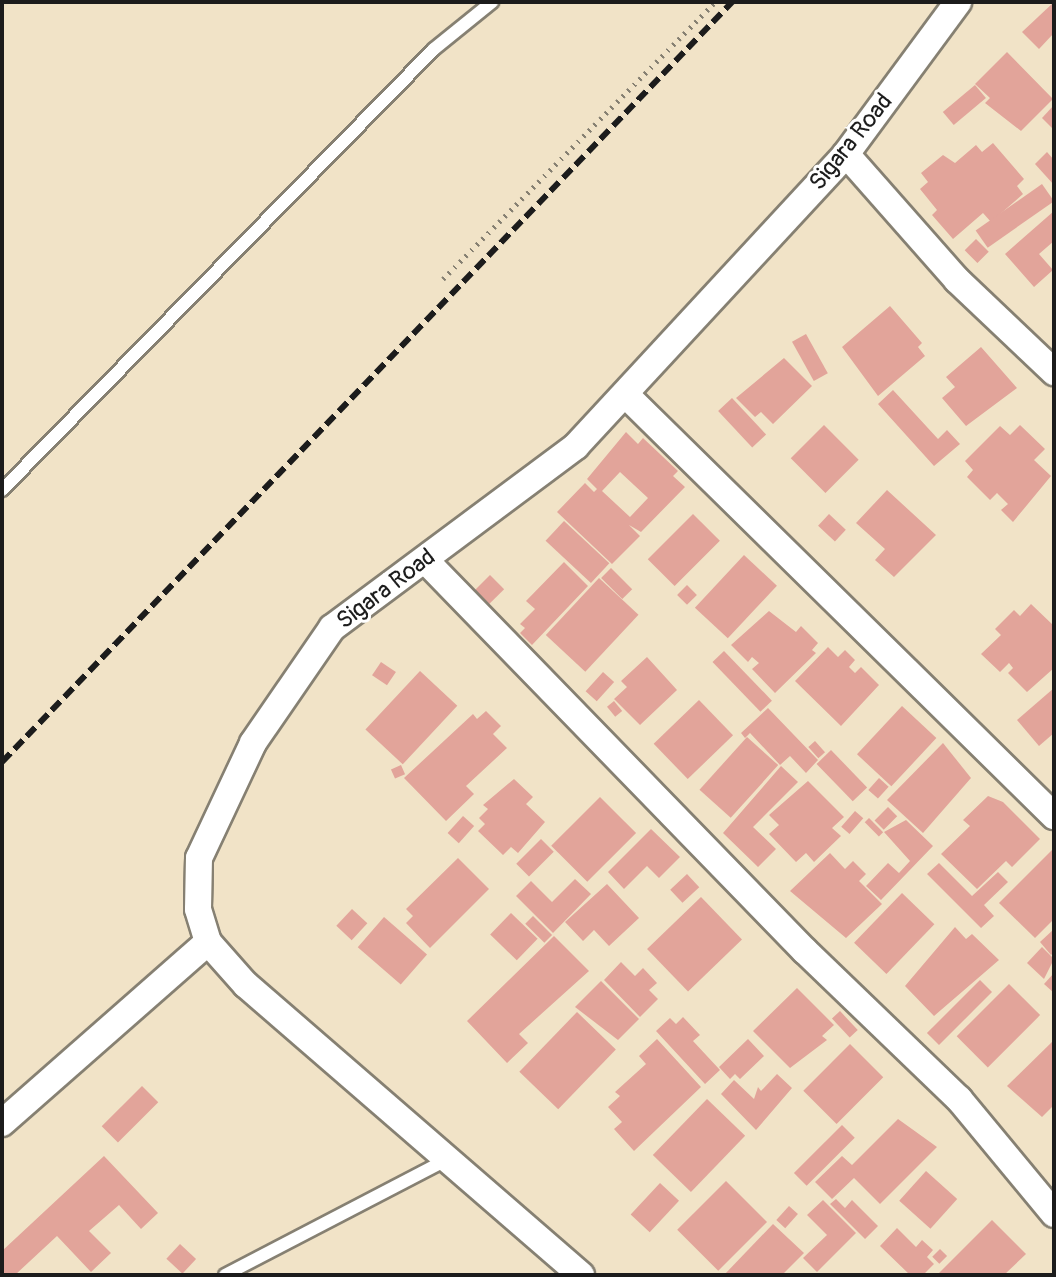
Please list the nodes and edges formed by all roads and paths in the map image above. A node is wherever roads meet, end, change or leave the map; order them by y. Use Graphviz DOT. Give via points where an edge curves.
graph roads {
  1 [pos="492,2"];
  2 [pos="715,2"];
  3 [pos="958,2"];
  4 [pos="846,154"];
  5 [pos="443,279"];
  6 [pos="1054,372"];
  7 [pos="625,394"];
  8 [pos="2,490"];
  9 [pos="425,560"];
  10 [pos="1054,816"];
  11 [pos="208,942"];
  12 [pos="2,1123"];
  13 [pos="448,1159"];
  14 [pos="1054,1214"];
  15 [pos="225,1275"];
  16 [pos="581,1275"];
  1 -- 8 [label="lane" via="434,49"];
  2 -- 5 [label="path"];
  3 -- 4 [label="street, Sigara Road"];
  4 -- 6 [label="street" via="957,280"];
  4 -- 7 [label="street, Sigara Road"];
  7 -- 9 [label="street, Sigara Road" via="576,446"];
  7 -- 10 [label="street"];
  9 -- 11 [label="street, Sigara Road" via="332,628 253,743 199,858 198,909"];
  9 -- 14 [label="street" via="805,951 959,1099"];
  11 -- 12 [label="street"];
  11 -- 13 [label="street, Sigara Road" via="246,985"];
  13 -- 15 [label="lane"];
  13 -- 16 [label="street, Sigara Road"];
}
